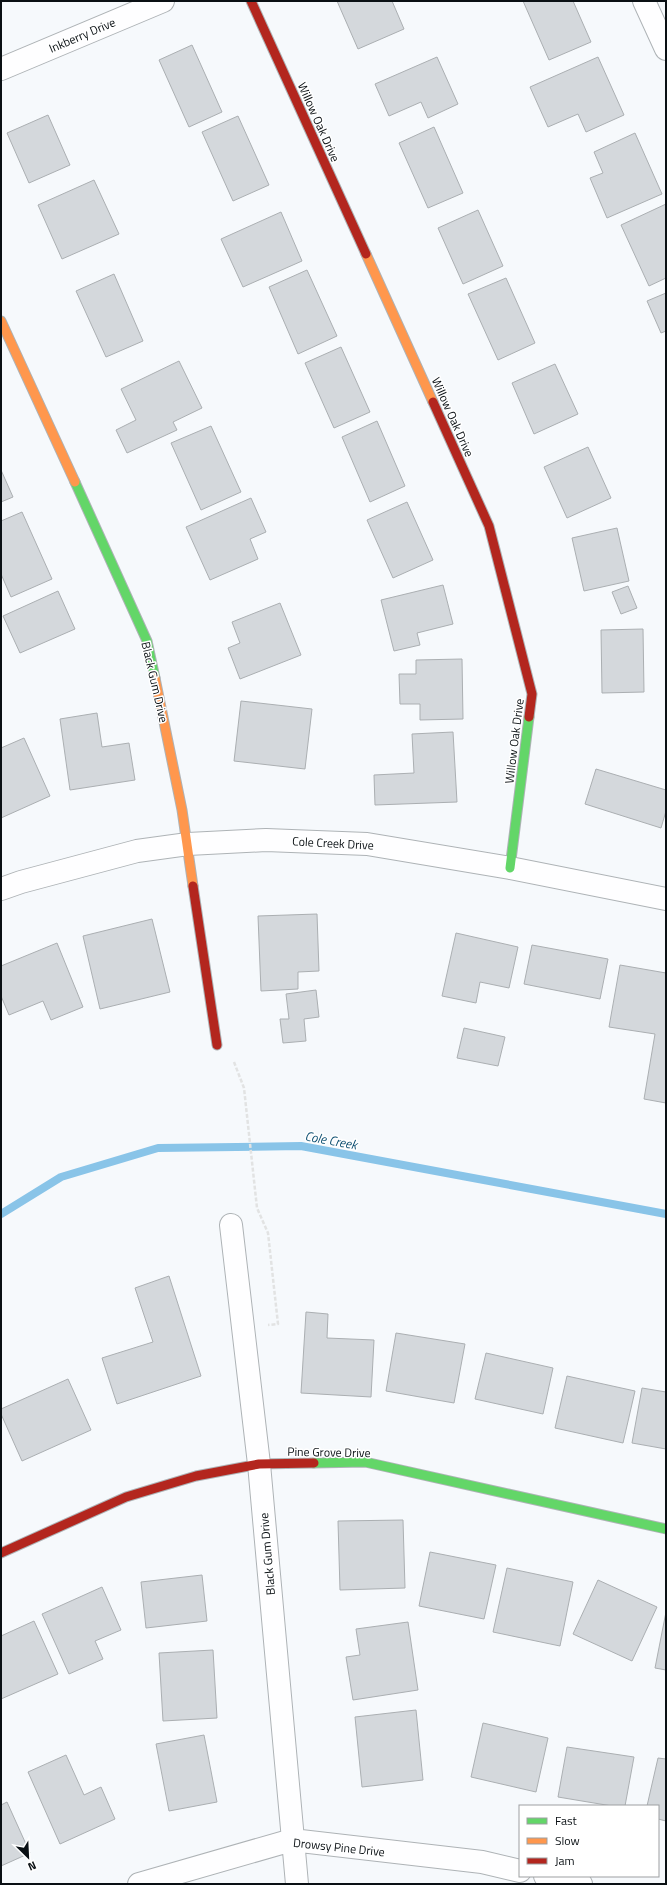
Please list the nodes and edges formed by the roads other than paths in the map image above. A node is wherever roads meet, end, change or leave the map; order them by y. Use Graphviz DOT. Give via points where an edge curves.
graph roads {
  1 [pos="163,1"];
  2 [pos="251,1"];
  3 [pos="644,1"];
  4 [pos="666,48"];
  5 [pos="1,69"];
  6 [pos="1,322"];
  7 [pos="188,844"];
  8 [pos="510,868"];
  9 [pos="1,889"];
  10 [pos="666,900"];
  11 [pos="217,1045"];
  12 [pos="231,1225"];
  13 [pos="259,1464"];
  14 [pos="666,1529"];
  15 [pos="1,1553"];
  16 [pos="292,1840"];
  17 [pos="519,1871"];
  18 [pos="550,1877"];
  19 [pos="139,1884"];
  20 [pos="297,1884"];
  21 [pos="581,1884"];
  1 -- 5 [label="street, Inkberry Drive"];
  2 -- 8 [label="street, Willow Oak Drive" via="489,526 532,694"];
  3 -- 4 [label="street"];
  6 -- 7 [label="street, Black Gum Drive" via="147,641"];
  7 -- 8 [label="street, Cole Creek Drive" via="266,840 367,844"];
  7 -- 9 [label="street, Cole Creek Drive" via="137,851"];
  7 -- 11 [label="street, Black Gum Drive"];
  8 -- 10 [label="street, Cole Creek Drive"];
  12 -- 13 [label="street, Black Gum Drive"];
  13 -- 14 [label="street, Pine Grove Drive" via="365,1462"];
  13 -- 15 [label="street, Pine Grove Drive" via="196,1476 126,1497"];
  13 -- 16 [label="street, Black Gum Drive"];
  16 -- 17 [label="street, Drowsy Pine Drive" via="482,1862"];
  16 -- 19 [label="street, Drowsy Pine Drive"];
  16 -- 20 [label="street, Black Gum Drive"];
  18 -- 21 [label="street"];
}
